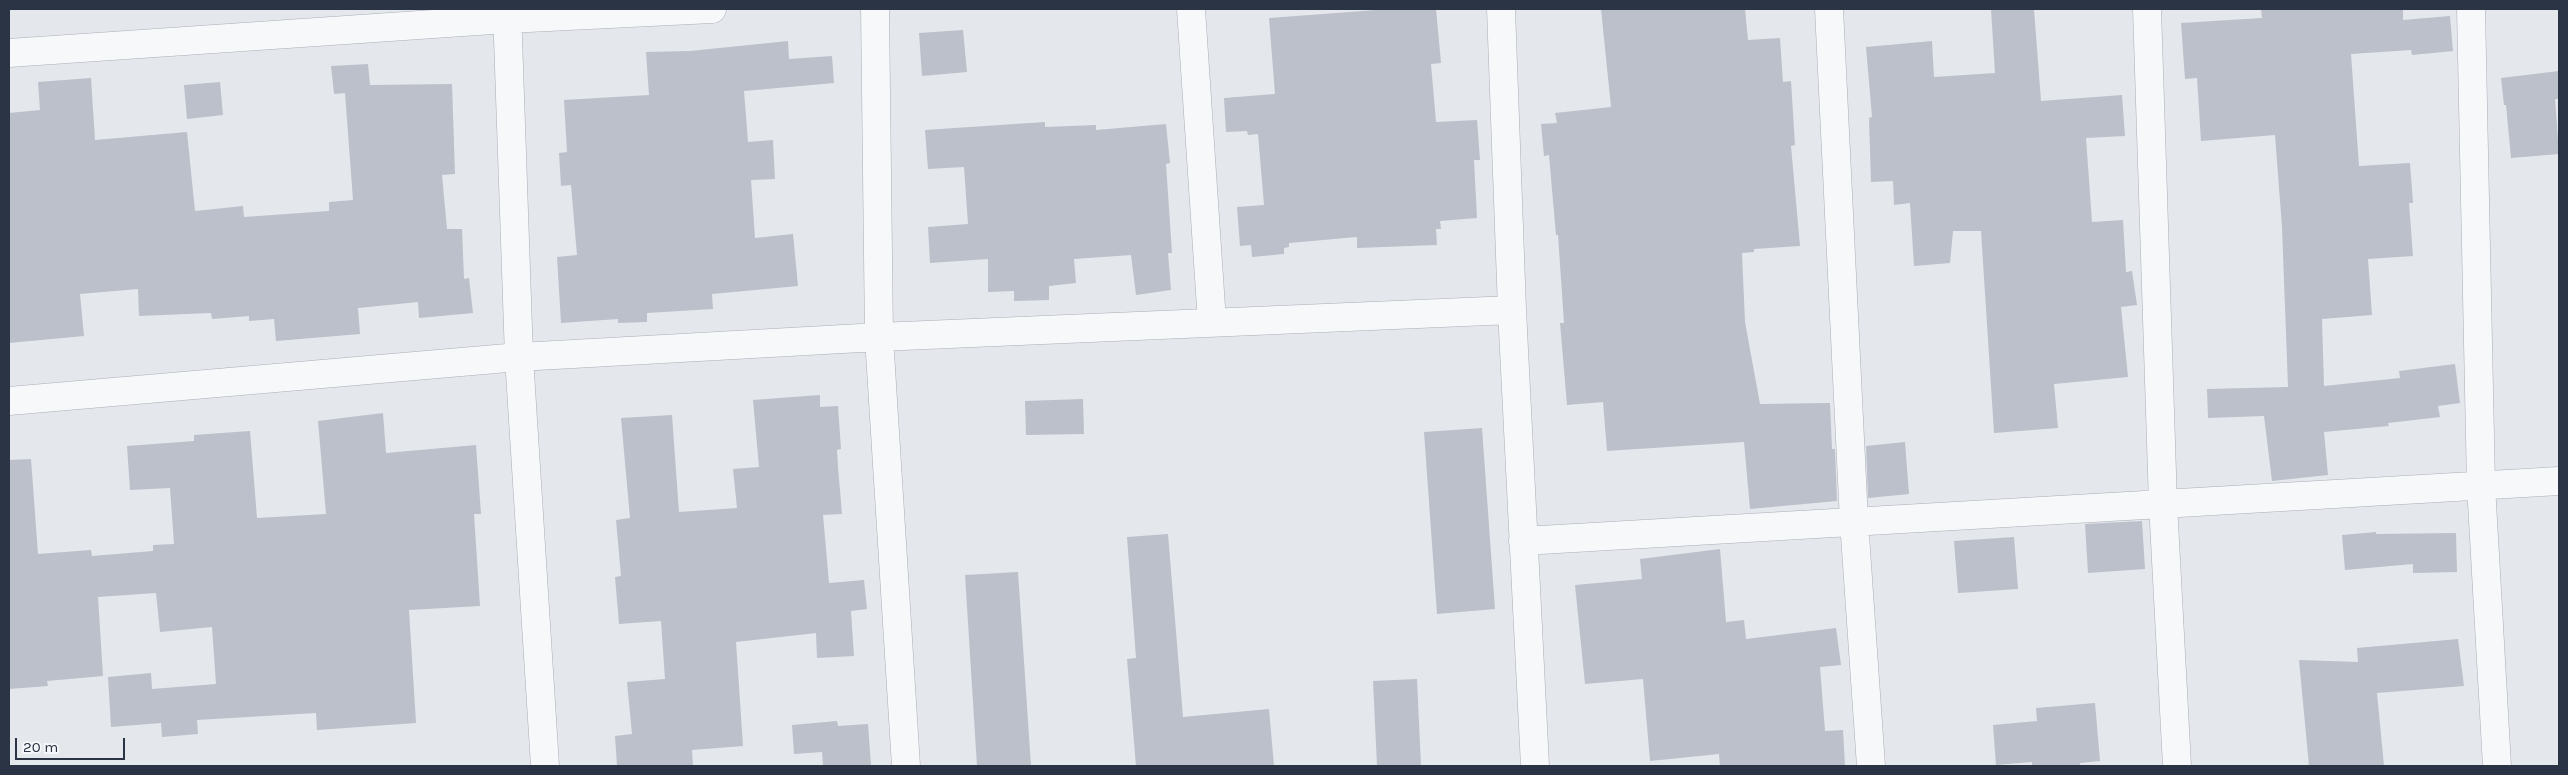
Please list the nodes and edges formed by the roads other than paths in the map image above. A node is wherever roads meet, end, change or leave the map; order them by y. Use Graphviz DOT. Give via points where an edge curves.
graph roads {
  1 [pos="712,9"];
  2 [pos="875,9"];
  3 [pos="1190,9"];
  4 [pos="1501,9"];
  5 [pos="1829,9"];
  6 [pos="2147,9"];
  7 [pos="2471,9"];
  8 [pos="507,14"];
  9 [pos="9,54"];
  10 [pos="1512,310"];
  11 [pos="1212,322"];
  12 [pos="879,337"];
  13 [pos="519,357"];
  14 [pos="9,401"];
  15 [pos="2559,481"];
  16 [pos="2482,485"];
  17 [pos="2163,504"];
  18 [pos="1854,521"];
  19 [pos="1523,541"];
  20 [pos="545,766"];
  21 [pos="906,766"];
  22 [pos="1535,766"];
  23 [pos="1871,766"];
  24 [pos="2177,766"];
  25 [pos="2497,766"];
  1 -- 8 [label="street"];
  2 -- 12 [label="street"];
  3 -- 11 [label="street"];
  4 -- 10 [label="street"];
  5 -- 18 [label="street"];
  6 -- 17 [label="street"];
  7 -- 16 [label="street"];
  8 -- 9 [label="street"];
  8 -- 13 [label="street"];
  10 -- 11 [label="street"];
  10 -- 19 [label="street"];
  11 -- 12 [label="street"];
  12 -- 13 [label="street"];
  12 -- 21 [label="street"];
  13 -- 14 [label="street"];
  13 -- 20 [label="street"];
  15 -- 16 [label="street"];
  16 -- 17 [label="street"];
  16 -- 25 [label="street"];
  17 -- 18 [label="street"];
  17 -- 24 [label="street"];
  18 -- 19 [label="street"];
  18 -- 23 [label="street"];
  19 -- 22 [label="street"];
}
